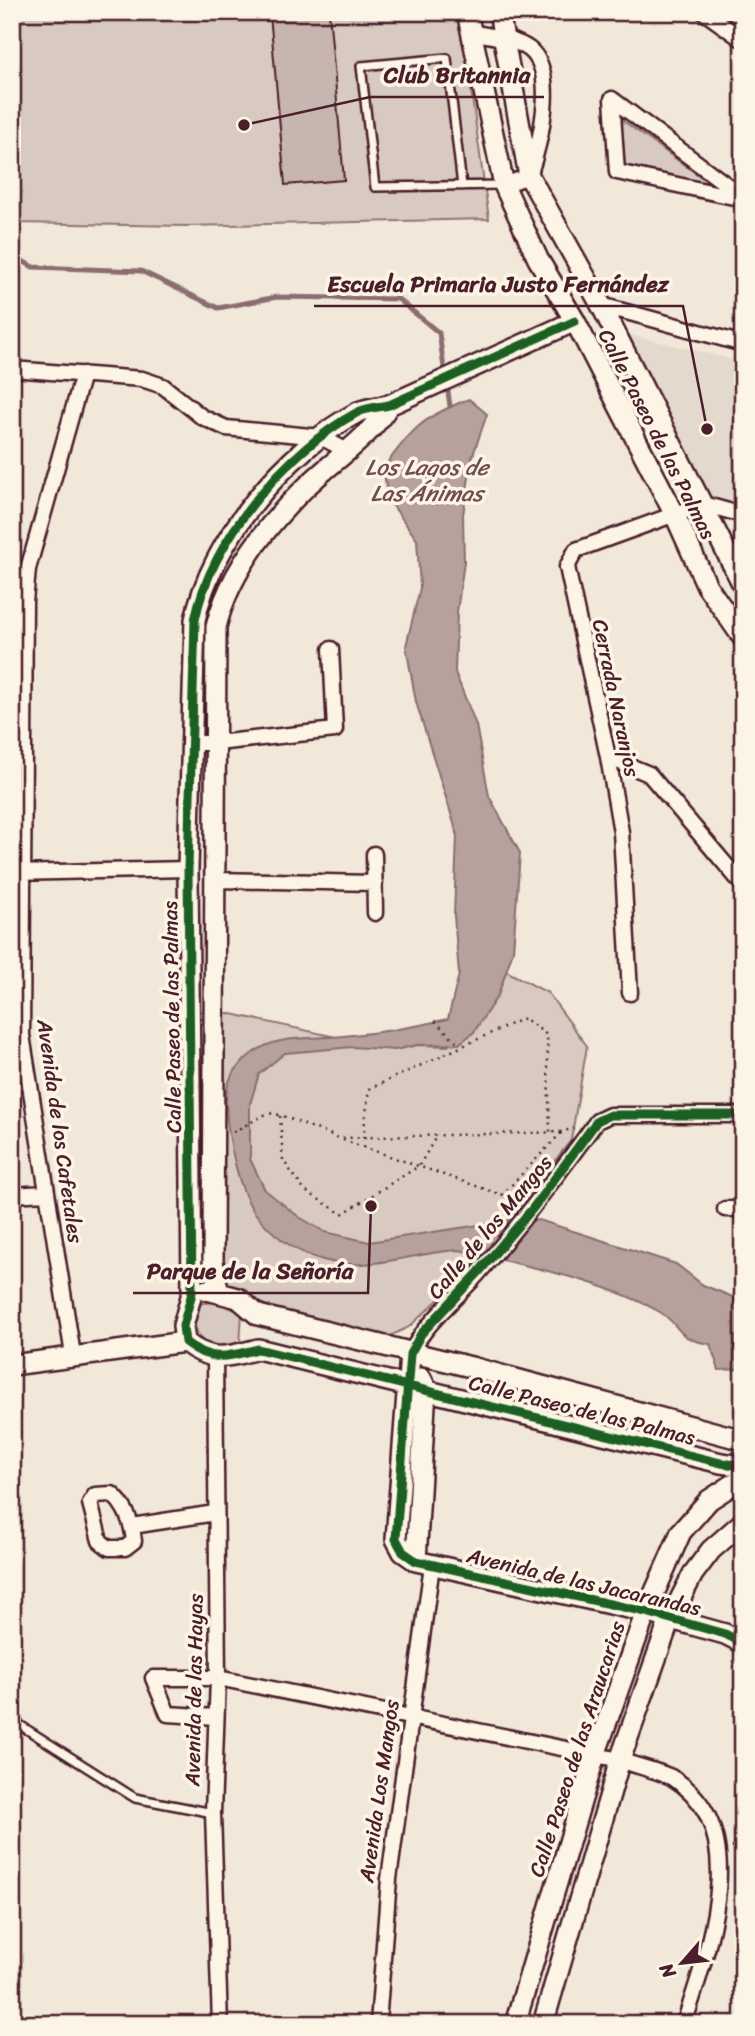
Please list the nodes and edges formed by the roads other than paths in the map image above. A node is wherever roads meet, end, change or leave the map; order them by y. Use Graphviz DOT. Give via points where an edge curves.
graph roads {
  1 [pos="467,12"];
  2 [pos="499,12"];
  3 [pos="704,12"];
  4 [pos="471,32"];
  5 [pos="503,38"];
  6 [pos="743,40"];
  7 [pos="529,176"];
  8 [pos="504,185"];
  9 [pos="462,186"];
  10 [pos="743,198"];
  11 [pos="601,305"];
  12 [pos="575,321"];
  13 [pos="743,344"];
  14 [pos="12,369"];
  15 [pos="83,374"];
  16 [pos="389,405"];
  17 [pos="321,437"];
  18 [pos="347,451"];
  19 [pos="703,504"];
  20 [pos="675,515"];
  21 [pos="743,515"];
  22 [pos="743,585"];
  23 [pos="743,638"];
  24 [pos="331,649"];
  25 [pos="18,686"];
  26 [pos="191,743"];
  27 [pos="217,743"];
  28 [pos="608,757"];
  29 [pos="374,854"];
  30 [pos="188,869"];
  31 [pos="17,873"];
  32 [pos="215,880"];
  33 [pos="375,883"];
  34 [pos="743,885"];
  35 [pos="375,913"];
  36 [pos="189,932"];
  37 [pos="214,933"];
  38 [pos="630,993"];
  39 [pos="17,1035"];
  40 [pos="743,1115"];
  41 [pos="45,1193"];
  42 [pos="12,1195"];
  43 [pos="725,1209"];
  44 [pos="743,1209"];
  45 [pos="218,1290"];
  46 [pos="192,1293"];
  47 [pos="185,1342"];
  48 [pos="410,1354"];
  49 [pos="72,1355"];
  50 [pos="215,1357"];
  51 [pos="12,1365"];
  52 [pos="406,1384"];
  53 [pos="426,1388"];
  54 [pos="743,1440"];
  55 [pos="743,1466"];
  56 [pos="743,1478"];
  57 [pos="215,1513"];
  58 [pos="743,1522"];
  59 [pos="132,1526"];
  60 [pos="424,1563"];
  61 [pos="646,1612"];
  62 [pos="670,1619"];
  63 [pos="743,1643"];
  64 [pos="218,1678"];
  65 [pos="216,1717"];
  66 [pos="412,1719"];
  67 [pos="12,1720"];
  68 [pos="595,1755"];
  69 [pos="620,1760"];
  70 [pos="213,1813"];
  71 [pos="220,2024"];
  72 [pos="378,2024"];
  73 [pos="515,2024"];
  74 [pos="543,2024"];
  75 [pos="684,2024"];
  1 -- 4 [label="street, Calle Paseo de las Palmas"];
  2 -- 5 [label="street, Calle Paseo de las Palmas"];
  3 -- 6 [label="street"];
  4 -- 5 [label="street"];
  4 -- 8 [label="street, Calle Paseo de las Palmas"];
  5 -- 7 [label="street, Calle Paseo de las Palmas"];
  5 -- 7 [label="street" via="530,49 540,64 542,136"];
  7 -- 8 [label="street"];
  7 -- 11 [label="street, Calle Paseo de las Palmas"];
  8 -- 9 [label="lane"];
  8 -- 12 [label="street, Calle Paseo de las Palmas" via="538,258"];
  9 -- 9 [label="lane" via="447,58 361,66 375,187"];
  10 -- 10 [label="street" via="612,99 618,172"];
  11 -- 12 [label="street" via="587,300 579,303"];
  11 -- 13 [label="street"];
  11 -- 19 [label="street, Calle Paseo de las Palmas"];
  12 -- 16 [label="street, Calle Paseo de las Palmas"];
  12 -- 20 [label="street, Calle Paseo de las Palmas"];
  14 -- 15 [label="street"];
  15 -- 17 [label="street" via="142,379 163,386 202,417 226,428"];
  15 -- 25 [label="street, Avenida de los Cafetales" via="28,569"];
  16 -- 17 [label="street, Calle Paseo de las Palmas" via="360,411"];
  16 -- 18 [label="street, Calle Paseo de las Palmas" via="375,429"];
  17 -- 18 [label="street"];
  17 -- 26 [label="street, Calle Paseo de las Palmas" via="249,510 200,592"];
  18 -- 27 [label="street, Calle Paseo de las Palmas" via="271,526 223,597 216,627"];
  19 -- 20 [label="street, Cerrada Naranjos"];
  19 -- 21 [label="street"];
  19 -- 22 [label="street, Calle Paseo de las Palmas"];
  20 -- 23 [label="street, Calle Paseo de las Palmas" via="707,586"];
  20 -- 28 [label="street, Cerrada Naranjos" via="576,550 569,558 567,567"];
  24 -- 27 [label="street" via="335,730"];
  25 -- 31 [label="street, Avenida de los Cafetales"];
  26 -- 27 [label="street"];
  26 -- 30 [label="street, Calle Paseo de las Palmas"];
  27 -- 32 [label="street, Calle Paseo de las Palmas"];
  28 -- 34 [label="street" via="649,774"];
  28 -- 38 [label="street, Cerrada Naranjos" via="621,832"];
  29 -- 33 [label="street"];
  30 -- 31 [label="street"];
  30 -- 36 [label="street, Calle Paseo de las Palmas"];
  31 -- 39 [label="street, Avenida de los Cafetales"];
  32 -- 33 [label="street"];
  32 -- 37 [label="street, Calle Paseo de las Palmas"];
  33 -- 35 [label="street"];
  36 -- 37 [label="street"];
  36 -- 46 [label="street, Calle Paseo de las Palmas"];
  37 -- 45 [label="street, Calle Paseo de las Palmas" via="213,1261"];
  39 -- 41 [label="street, Avenida de los Cafetales"];
  40 -- 48 [label="street, Calle de los Mangos" via="610,1115 597,1121 533,1208 421,1334"];
  41 -- 42 [label="street"];
  41 -- 49 [label="street, Avenida de los Cafetales"];
  43 -- 44 [label="street"];
  45 -- 46 [label="street"];
  45 -- 48 [label="street, Calle Paseo de las Palmas" via="238,1298 258,1315"];
  46 -- 47 [label="street, Calle Paseo de las Palmas" via="183,1326"];
  47 -- 49 [label="street"];
  47 -- 50 [label="street" via="200,1354"];
  48 -- 52 [label="street"];
  48 -- 53 [label="street, Avenida Los Mangos"];
  48 -- 54 [label="street, Calle Paseo de las Palmas"];
  49 -- 51 [label="street"];
  50 -- 52 [label="street, Calle Paseo de las Palmas" via="257,1349"];
  50 -- 57 [label="street, Avenida de las Hayas"];
  52 -- 53 [label="street, Calle Paseo de las Palmas"];
  52 -- 60 [label="street" via="396,1539 403,1552"];
  53 -- 55 [label="street, Calle Paseo de las Palmas"];
  53 -- 60 [label="street, Avenida Los Mangos"];
  56 -- 61 [label="street, Calle Paseo de las Araucarias" via="709,1500 681,1532"];
  57 -- 59 [label="street"];
  57 -- 64 [label="street, Avenida de las Hayas"];
  58 -- 62 [label="street, Calle Paseo de las Araucarias" via="711,1550"];
  60 -- 61 [label="street, Avenida de las Jacarandas"];
  60 -- 66 [label="street, Avenida Los Mangos"];
  61 -- 62 [label="street, Avenida de las Jacarandas"];
  61 -- 68 [label="street, Calle Paseo de las Araucarias"];
  62 -- 63 [label="street, Avenida de las Jacarandas"];
  62 -- 69 [label="street, Calle Paseo de las Araucarias"];
  64 -- 65 [label="street, Avenida de las Hayas"];
  64 -- 65 [label="street" via="153,1678 168,1714"];
  64 -- 66 [label="street"];
  65 -- 70 [label="street, Avenida de las Hayas"];
  66 -- 68 [label="street"];
  66 -- 72 [label="street, Avenida Los Mangos" via="389,1879"];
  67 -- 70 [label="lane" via="135,1798"];
  68 -- 69 [label="street"];
  68 -- 73 [label="street, Calle Paseo de las Araucarias"];
  69 -- 74 [label="street, Calle Paseo de las Araucarias"];
  69 -- 75 [label="street" via="671,1777 698,1797 715,1821 725,1848 722,1904"];
  70 -- 71 [label="street, Avenida de las Hayas"];
}
